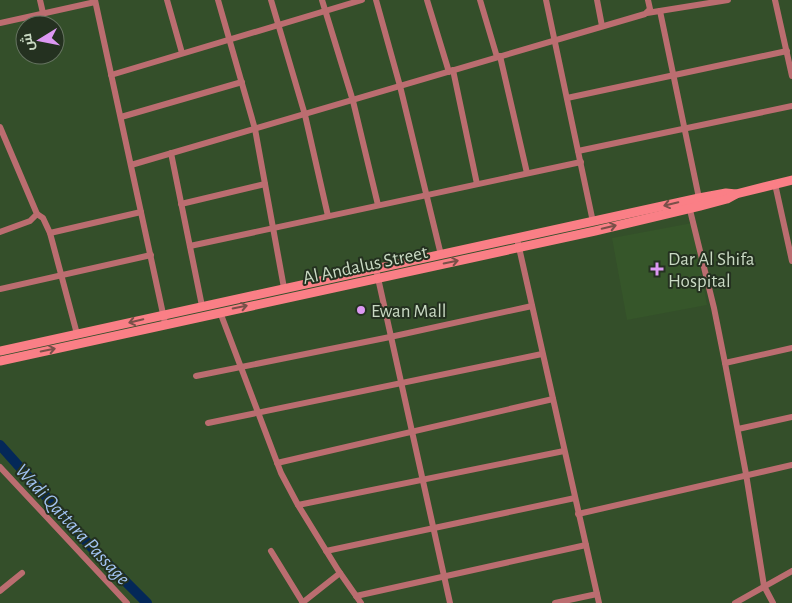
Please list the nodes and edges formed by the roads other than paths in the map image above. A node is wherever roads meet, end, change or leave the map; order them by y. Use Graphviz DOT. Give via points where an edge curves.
graph roads {
  1 [pos="40,0"];
  2 [pos="167,0"];
  3 [pos="218,0"];
  4 [pos="271,0"];
  5 [pos="322,0"];
  6 [pos="362,0"];
  7 [pos="376,0"];
  8 [pos="427,0"];
  9 [pos="480,0"];
  10 [pos="546,0"];
  11 [pos="597,0"];
  12 [pos="648,0"];
  13 [pos="728,0"];
  14 [pos="776,0"];
  15 [pos="95,1"];
  16 [pos="696,3"];
  17 [pos="326,11"];
  18 [pos="660,11"];
  19 [pos="43,13"];
  20 [pos="645,14"];
  21 [pos="0,23"];
  22 [pos="278,25"];
  23 [pos="602,26"];
  24 [pos="230,39"];
  25 [pos="554,40"];
  26 [pos="787,51"];
  27 [pos="182,53"];
  28 [pos="498,57"];
  29 [pos="791,62"];
  30 [pos="451,71"];
  31 [pos="111,75"];
  32 [pos="673,75"];
  33 [pos="792,76"];
  34 [pos="242,82"];
  35 [pos="400,86"];
  36 [pos="567,98"];
  37 [pos="353,101"];
  38 [pos="792,106"];
  39 [pos="305,115"];
  40 [pos="121,117"];
  41 [pos="0,127"];
  42 [pos="255,129"];
  43 [pos="684,129"];
  44 [pos="578,151"];
  45 [pos="171,153"];
  46 [pos="580,162"];
  47 [pos="131,165"];
  48 [pos="527,173"];
  49 [pos="792,180"];
  50 [pos="265,184"];
  51 [pos="477,184"];
  52 [pos="775,184"];
  53 [pos="736,194"];
  54 [pos="426,195"];
  55 [pos="699,198"];
  56 [pos="181,204"];
  57 [pos="378,205"];
  58 [pos="689,205"];
  59 [pos="142,212"];
  60 [pos="37,214"];
  61 [pos="328,216"];
  62 [pos="593,222"];
  63 [pos="273,229"];
  64 [pos="0,232"];
  65 [pos="50,233"];
  66 [pos="518,243"];
  67 [pos="190,246"];
  68 [pos="151,255"];
  69 [pos="441,255"];
  70 [pos="792,261"];
  71 [pos="377,273"];
  72 [pos="62,275"];
  73 [pos="284,288"];
  74 [pos="0,289"];
  75 [pos="202,306"];
  76 [pos="532,306"];
  77 [pos="220,312"];
  78 [pos="165,319"];
  79 [pos="77,334"];
  80 [pos="390,337"];
  81 [pos="792,348"];
  82 [pos="0,351"];
  83 [pos="542,354"];
  84 [pos="0,361"];
  85 [pos="724,363"];
  86 [pos="240,368"];
  87 [pos="196,376"];
  88 [pos="400,383"];
  89 [pos="552,399"];
  90 [pos="258,414"];
  91 [pos="792,417"];
  92 [pos="208,423"];
  93 [pos="738,429"];
  94 [pos="411,432"];
  95 [pos="564,450"];
  96 [pos="277,463"];
  97 [pos="791,465"];
  98 [pos="0,467"];
  99 [pos="746,474"];
  100 [pos="792,474"];
  101 [pos="422,479"];
  102 [pos="575,498"];
  103 [pos="298,505"];
  104 [pos="578,514"];
  105 [pos="432,528"];
  106 [pos="586,545"];
  107 [pos="326,550"];
  108 [pos="270,551"];
  109 [pos="792,571"];
  110 [pos="340,573"];
  111 [pos="22,574"];
  112 [pos="444,576"];
  113 [pos="764,586"];
  114 [pos="0,591"];
  115 [pos="597,594"];
  116 [pos="356,596"];
  117 [pos="127,603"];
  118 [pos="302,603"];
  119 [pos="361,603"];
  120 [pos="450,603"];
  121 [pos="555,603"];
  122 [pos="599,603"];
  123 [pos="735,603"];
  124 [pos="773,603"];
  1 -- 19 [label="street"];
  2 -- 27 [label="street"];
  3 -- 24 [label="street"];
  4 -- 22 [label="street"];
  5 -- 17 [label="street"];
  6 -- 17 [label="street"];
  7 -- 35 [label="street"];
  8 -- 30 [label="street"];
  9 -- 28 [label="street"];
  10 -- 25 [label="street"];
  11 -- 23 [label="street"];
  12 -- 20 [label="street" via="650,9"];
  13 -- 16 [label="street"];
  14 -- 26 [label="street"];
  15 -- 19 [label="street"];
  15 -- 31 [label="street"];
  16 -- 18 [label="street"];
  17 -- 22 [label="street"];
  17 -- 37 [label="street"];
  18 -- 20 [label="street"];
  18 -- 32 [label="street"];
  19 -- 21 [label="street"];
  20 -- 23 [label="street"];
  22 -- 24 [label="street"];
  22 -- 39 [label="street"];
  23 -- 25 [label="street"];
  24 -- 27 [label="street"];
  24 -- 34 [label="street"];
  25 -- 28 [label="street"];
  25 -- 36 [label="street"];
  26 -- 29 [label="street"];
  26 -- 32 [label="street"];
  27 -- 31 [label="street"];
  28 -- 30 [label="street"];
  28 -- 48 [label="street"];
  29 -- 33 [label="street"];
  30 -- 35 [label="street"];
  30 -- 51 [label="street"];
  31 -- 40 [label="street"];
  32 -- 36 [label="street"];
  32 -- 43 [label="street"];
  34 -- 40 [label="street"];
  34 -- 42 [label="street"];
  35 -- 37 [label="street"];
  35 -- 54 [label="street"];
  36 -- 44 [label="street"];
  37 -- 39 [label="street"];
  37 -- 57 [label="street"];
  38 -- 43 [label="street"];
  39 -- 42 [label="street"];
  39 -- 61 [label="street"];
  40 -- 47 [label="street"];
  41 -- 60 [label="street"];
  42 -- 45 [label="street"];
  42 -- 50 [label="street"];
  43 -- 44 [label="street"];
  43 -- 55 [label="street"];
  44 -- 46 [label="street"];
  45 -- 47 [label="street"];
  45 -- 56 [label="street"];
  46 -- 48 [label="street"];
  46 -- 62 [label="street"];
  47 -- 59 [label="street"];
  48 -- 51 [label="street"];
  49 -- 52 [label="main road, Al Andalus Street"];
  50 -- 56 [label="street"];
  50 -- 63 [label="street"];
  51 -- 54 [label="street"];
  52 -- 53 [label="main road, Al Andalus Street"];
  52 -- 70 [label="street"];
  53 -- 55 [label="main road, Al Andalus Street"];
  53 -- 58 [label="main road, Al Andalus Street" via="727,199"];
  54 -- 57 [label="street"];
  54 -- 69 [label="street"];
  55 -- 58 [label="main road, Al Andalus Street"];
  56 -- 67 [label="street"];
  57 -- 61 [label="street"];
  58 -- 62 [label="main road, Al Andalus Street, one-way"];
  66 -- 58 [label="main road, Al Andalus Street, one-way"];
  58 -- 85 [label="street"];
  59 -- 65 [label="street"];
  59 -- 68 [label="street"];
  60 -- 64 [label="street" via="30,221"];
  60 -- 65 [label="street" via="44,218"];
  61 -- 63 [label="street"];
  62 -- 66 [label="main road, Al Andalus Street"];
  63 -- 67 [label="street"];
  63 -- 73 [label="street"];
  65 -- 72 [label="street"];
  66 -- 69 [label="main road, Al Andalus Street"];
  71 -- 66 [label="main road, Al Andalus Street, one-way"];
  66 -- 76 [label="street"];
  67 -- 75 [label="street"];
  68 -- 72 [label="street"];
  68 -- 78 [label="street"];
  69 -- 71 [label="main road, Al Andalus Street"];
  71 -- 73 [label="main road, Al Andalus Street"];
  77 -- 71 [label="main road, Al Andalus Street, one-way"];
  71 -- 80 [label="street"];
  72 -- 74 [label="street"];
  72 -- 79 [label="street"];
  73 -- 75 [label="main road, Al Andalus Street"];
  75 -- 78 [label="main road, Al Andalus Street"];
  76 -- 80 [label="street"];
  76 -- 83 [label="street"];
  77 -- 78 [label="main road, Al Andalus Street"];
  77 -- 86 [label="street"];
  78 -- 79 [label="main road, Al Andalus Street, one-way"];
  84 -- 78 [label="main road, Al Andalus Street, one-way"];
  79 -- 82 [label="main road, Al Andalus Street"];
  80 -- 86 [label="street"];
  80 -- 88 [label="street"];
  81 -- 85 [label="street"];
  83 -- 88 [label="street"];
  83 -- 89 [label="street"];
  85 -- 93 [label="street"];
  86 -- 87 [label="street"];
  86 -- 90 [label="street"];
  88 -- 90 [label="street"];
  88 -- 94 [label="street"];
  89 -- 94 [label="street"];
  89 -- 95 [label="street"];
  90 -- 92 [label="street"];
  90 -- 96 [label="street"];
  91 -- 93 [label="street"];
  93 -- 99 [label="street"];
  94 -- 96 [label="street"];
  94 -- 101 [label="street"];
  95 -- 101 [label="street"];
  95 -- 102 [label="street"];
  96 -- 103 [label="street"];
  97 -- 99 [label="street"];
  97 -- 100 [label="street"];
  98 -- 117 [label="street"];
  99 -- 104 [label="street"];
  99 -- 113 [label="street"];
  101 -- 103 [label="street"];
  101 -- 105 [label="street"];
  102 -- 104 [label="street"];
  102 -- 105 [label="street"];
  103 -- 107 [label="street"];
  104 -- 106 [label="street"];
  105 -- 107 [label="street"];
  105 -- 112 [label="street"];
  106 -- 112 [label="street"];
  106 -- 115 [label="street"];
  107 -- 110 [label="street"];
  108 -- 118 [label="street"];
  109 -- 113 [label="street"];
  110 -- 116 [label="street"];
  110 -- 118 [label="street"];
  111 -- 114 [label="street"];
  112 -- 116 [label="street"];
  112 -- 120 [label="street"];
  113 -- 123 [label="street"];
  113 -- 124 [label="street"];
  115 -- 121 [label="street"];
  115 -- 122 [label="street"];
  116 -- 119 [label="street"];
}
